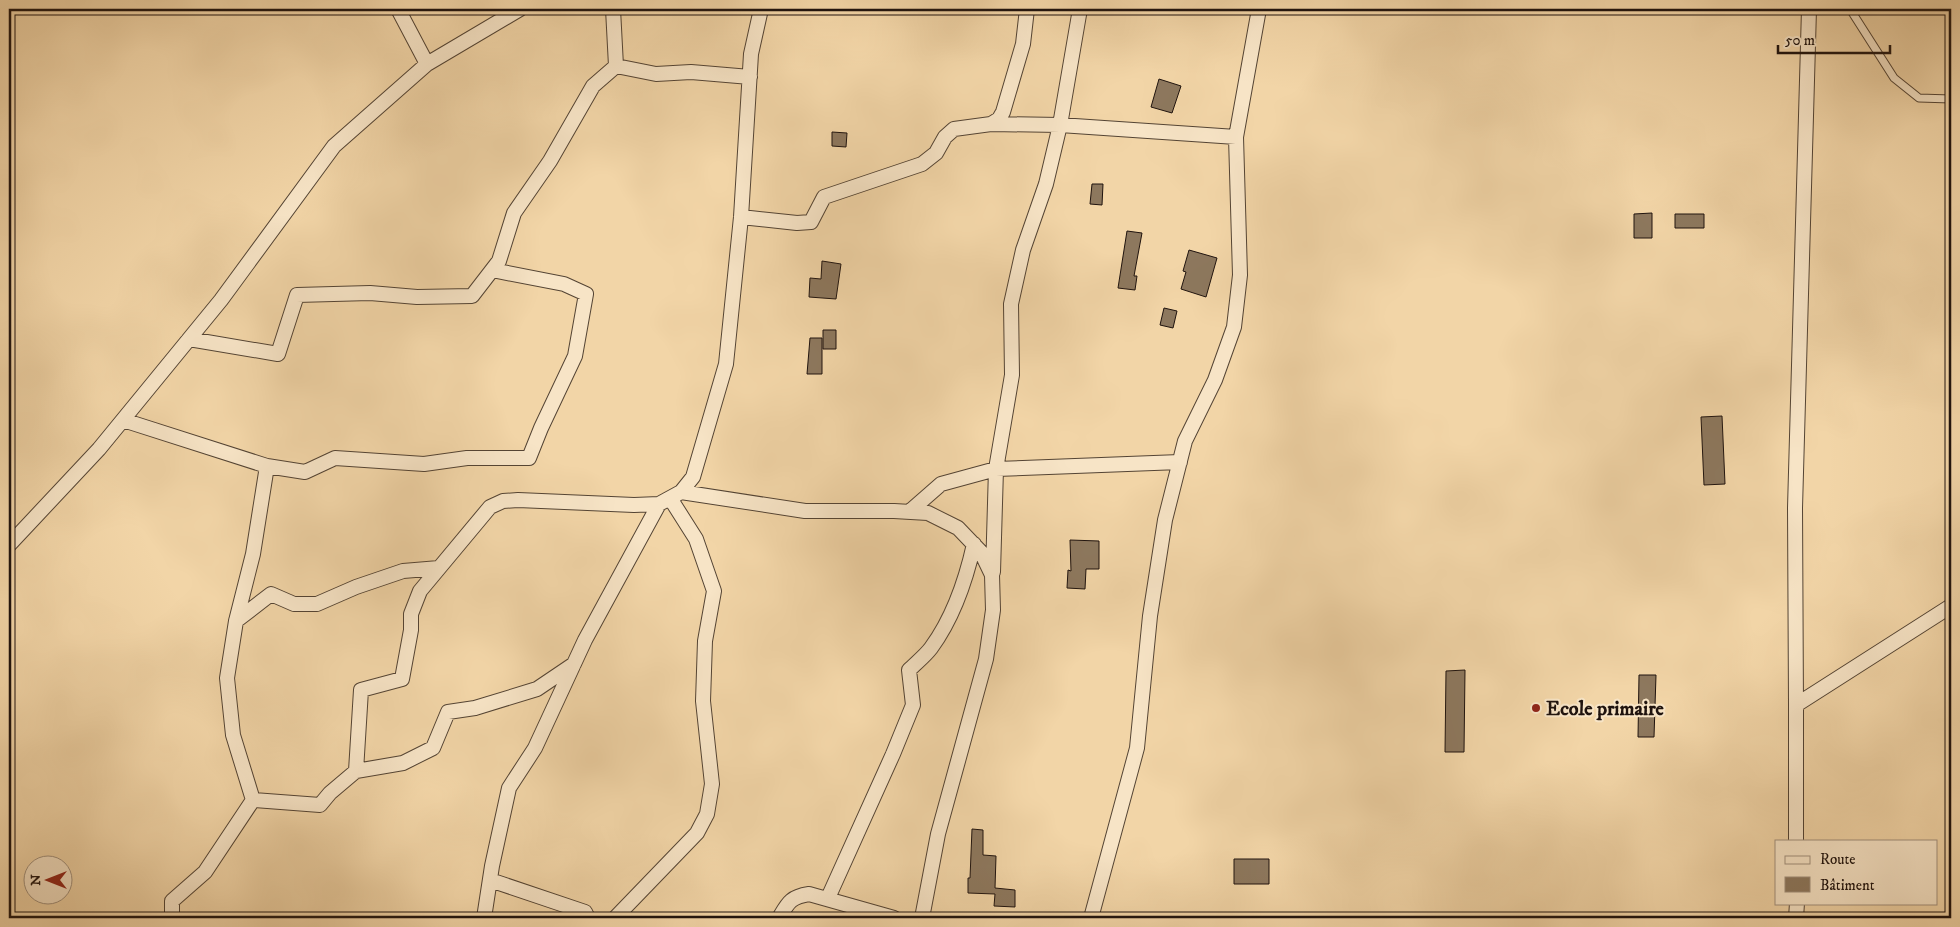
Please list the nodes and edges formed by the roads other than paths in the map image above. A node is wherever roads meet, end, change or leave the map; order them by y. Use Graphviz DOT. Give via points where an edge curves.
graph roads {
  1 [pos="398,9"];
  2 [pos="520,9"];
  3 [pos="613,9"];
  4 [pos="761,9"];
  5 [pos="1027,9"];
  6 [pos="1080,9"];
  7 [pos="1259,9"];
  8 [pos="1809,9"];
  9 [pos="1850,9"];
  10 [pos="427,64"];
  11 [pos="616,66"];
  12 [pos="750,77"];
  13 [pos="1951,99"];
  14 [pos="991,124"];
  15 [pos="1060,125"];
  16 [pos="1236,137"];
  17 [pos="741,217"];
  18 [pos="492,270"];
  19 [pos="189,339"];
  20 [pos="123,420"];
  21 [pos="1180,462"];
  22 [pos="267,466"];
  23 [pos="996,469"];
  24 [pos="670,498"];
  25 [pos="909,512"];
  26 [pos="974,544"];
  27 [pos="9,545"];
  28 [pos="439,568"];
  29 [pos="992,575"];
  30 [pos="1951,606"];
  31 [pos="236,621"];
  32 [pos="574,664"];
  33 [pos="1796,705"];
  34 [pos="356,771"];
  35 [pos="253,800"];
  36 [pos="1796,840"];
  37 [pos="490,880"];
  38 [pos="828,898"];
  39 [pos="1796,904"];
  40 [pos="172,918"];
  41 [pos="484,918"];
  42 [pos="588,918"];
  43 [pos="614,918"];
  44 [pos="779,918"];
  45 [pos="894,918"];
  46 [pos="922,918"];
  47 [pos="1091,918"];
  48 [pos="1796,918"];
  1 -- 10 [label="street"];
  2 -- 10 [label="street"];
  3 -- 11 [label="street"];
  4 -- 12 [label="street" via="751,54"];
  5 -- 14 [label="street" via="1023,44 1003,112"];
  6 -- 15 [label="street"];
  7 -- 16 [label="street"];
  8 -- 33 [label="street" via="1795,508"];
  9 -- 13 [label="lane" via="1894,78 1919,98"];
  10 -- 19 [label="street" via="334,146"];
  11 -- 12 [label="street" via="656,74 691,72"];
  11 -- 18 [label="street" via="593,86 550,161 514,213 499,261"];
  12 -- 17 [label="street"];
  14 -- 15 [label="street"];
  14 -- 17 [label="street" via="954,129 922,164 824,197 811,222"];
  15 -- 16 [label="street"];
  15 -- 23 [label="street" via="1011,304 1012,374"];
  16 -- 21 [label="street" via="1240,275 1234,327 1215,380 1185,441"];
  17 -- 24 [label="street" via="726,364 693,477"];
  18 -- 19 [label="street" via="472,296 297,295 278,354"];
  18 -- 22 [label="street" via="564,284 586,294 575,356 529,458 467,458 424,464 335,458 305,472"];
  19 -- 20 [label="street"];
  20 -- 22 [label="street"];
  20 -- 27 [label="street"];
  21 -- 23 [label="street"];
  21 -- 47 [label="street" via="1165,520 1152,606 1137,748"];
  22 -- 31 [label="street" via="253,554"];
  23 -- 25 [label="street" via="941,484"];
  23 -- 29 [label="street"];
  24 -- 25 [label="street" via="804,511"];
  24 -- 28 [label="street" via="634,505 502,501 490,507"];
  24 -- 32 [label="street"];
  24 -- 43 [label="street" via="696,538 714,591 705,641 704,701 712,784 708,814 697,833"];
  25 -- 26 [label="street" via="928,514 951,524"];
  26 -- 29 [label="street"];
  26 -- 38 [label="street" via="967,575 944,627 930,649 909,670 913,706"];
  28 -- 31 [label="street" via="403,572 317,604 294,604 271,594"];
  28 -- 34 [label="street" via="420,591 412,614 402,679 361,690"];
  29 -- 46 [label="street" via="993,610 986,658 938,834"];
  30 -- 33 [label="street"];
  31 -- 35 [label="street" via="227,678 233,735"];
  32 -- 34 [label="street" via="537,688 475,708 448,712 433,748 403,762"];
  32 -- 37 [label="street" via="535,748 508,788"];
  33 -- 36 [label="street"];
  34 -- 35 [label="street" via="320,805"];
  35 -- 40 [label="street" via="205,872 172,901"];
  37 -- 41 [label="street"];
  37 -- 42 [label="street" via="585,912"];
  38 -- 44 [label="street" via="798,895 790,900"];
  38 -- 45 [label="street"];
  39 -- 48 [label="street"];
}
